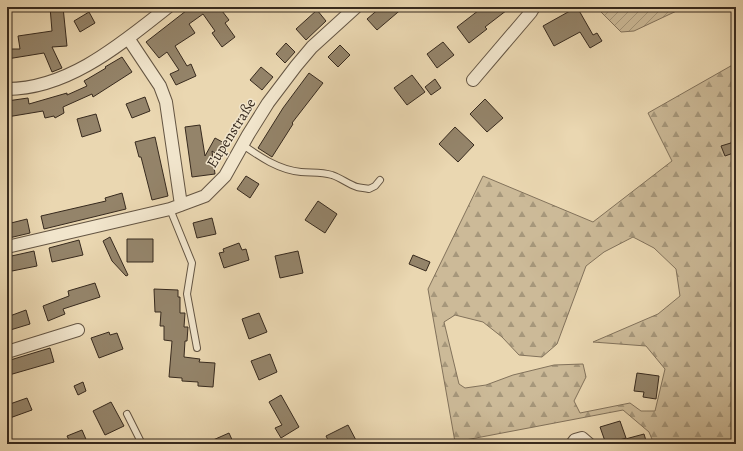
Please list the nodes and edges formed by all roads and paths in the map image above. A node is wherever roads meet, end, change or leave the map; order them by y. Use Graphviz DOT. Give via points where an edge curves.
graph roads {
  1 [pos="168,7"];
  2 [pos="356,7"];
  3 [pos="534,7"];
  4 [pos="128,38"];
  5 [pos="473,80"];
  6 [pos="7,89"];
  7 [pos="243,145"];
  8 [pos="380,180"];
  9 [pos="175,207"];
  10 [pos="7,247"];
  11 [pos="78,330"];
  12 [pos="197,348"];
  13 [pos="7,352"];
  14 [pos="127,414"];
  15 [pos="142,444"];
  16 [pos="572,444"];
  17 [pos="589,444"];
  1 -- 4 [label="street"];
  2 -- 7 [label="street, Eupenstraße" via="312,47 296,66 268,103"];
  3 -- 5 [label="street"];
  4 -- 6 [label="street" via="95,62 76,71 46,83"];
  4 -- 9 [label="street" via="160,86 166,102"];
  7 -- 8 [label="lane" via="274,165 290,170 318,172 369,189"];
  7 -- 9 [label="street, Eupenstraße" via="225,176 205,196"];
  9 -- 10 [label="street, Eupenstraße"];
  9 -- 12 [label="lane" via="192,263 187,294"];
  11 -- 13 [label="street"];
  14 -- 15 [label="lane"];
  16 -- 17 [label="street" via="582,438"];
}
